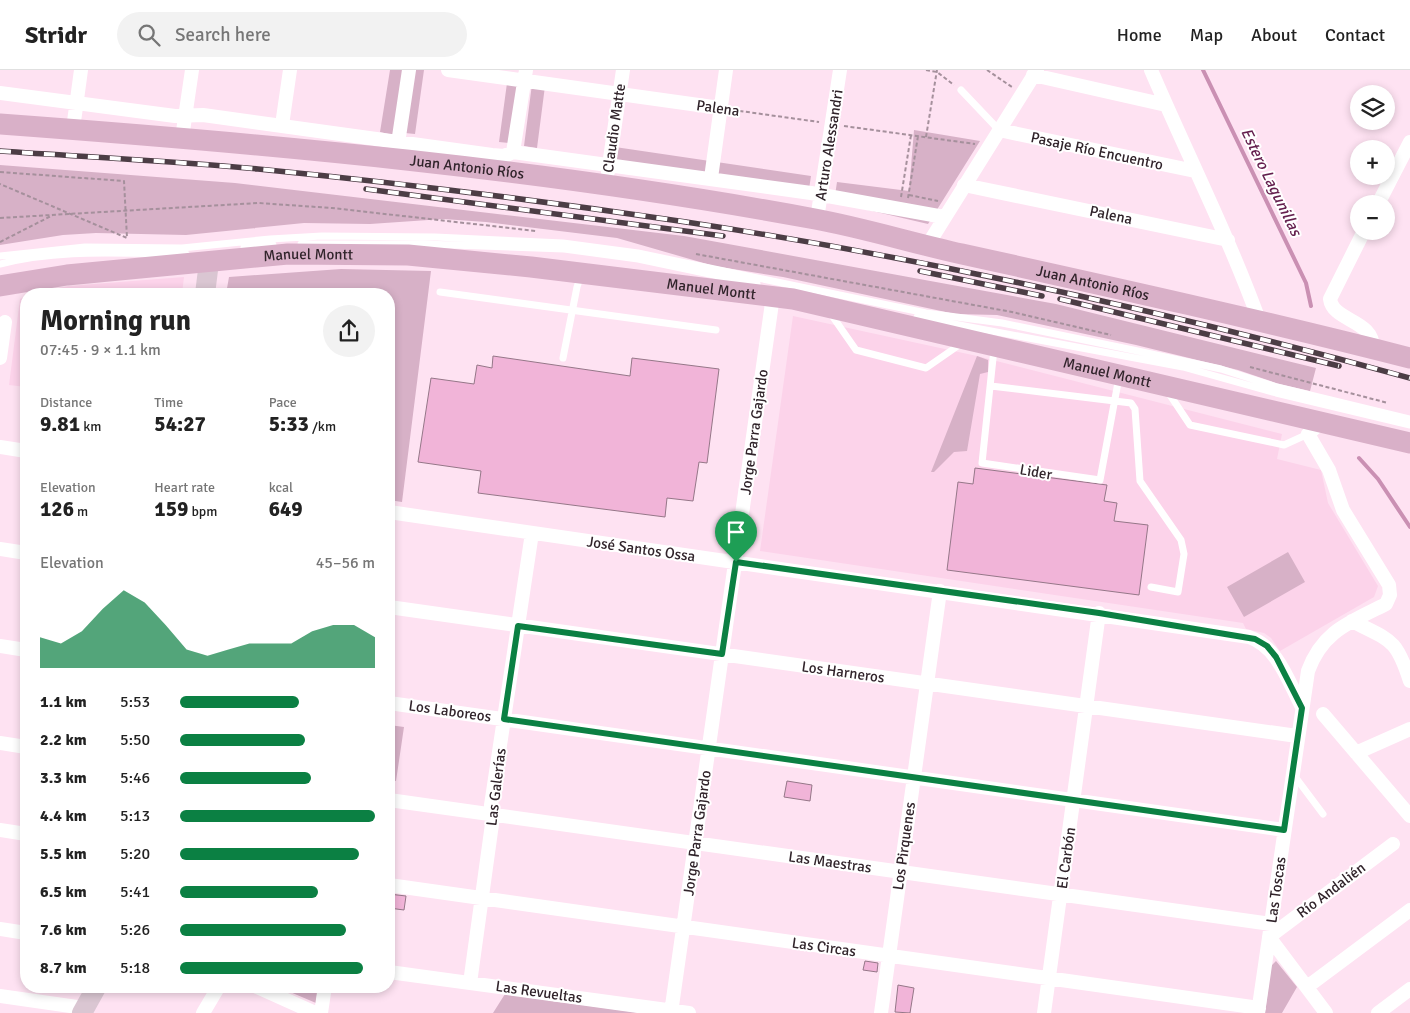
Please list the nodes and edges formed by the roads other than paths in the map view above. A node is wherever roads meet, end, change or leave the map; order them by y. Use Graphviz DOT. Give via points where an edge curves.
graph roads {
  1 [pos="81,70"];
  2 [pos="192,70"];
  3 [pos="290,70"];
  4 [pos="409,70"];
  5 [pos="448,70"];
  6 [pos="623,70"];
  7 [pos="726,70"];
  8 [pos="840,70"];
  9 [pos="1151,70"];
  10 [pos="1035,73"];
  11 [pos="526,75"];
  12 [pos="960,90"];
  13 [pos="0,93"];
  14 [pos="619,94"];
  15 [pos="77,103"];
  16 [pos="1166,105"];
  17 [pos="720,108"];
  18 [pos="185,115"];
  19 [pos="0,124"];
  20 [pos="282,125"];
  21 [pos="73,129"];
  22 [pos="999,130"];
  23 [pos="182,138"];
  24 [pos="1410,142"];
  25 [pos="397,150"];
  26 [pos="514,152"];
  27 [pos="609,165"];
  28 [pos="1195,171"];
  29 [pos="711,178"];
  30 [pos="964,184"];
  31 [pos="606,186"];
  32 [pos="822,195"];
  33 [pos="1383,195"];
  34 [pos="944,217"];
  35 [pos="817,219"];
  36 [pos="1228,240"];
  37 [pos="1360,240"];
  38 [pos="927,246"];
  39 [pos="0,256"];
  40 [pos="209,262"];
  41 [pos="0,264"];
  42 [pos="582,273"];
  43 [pos="0,286"];
  44 [pos="206,288"];
  45 [pos="440,292"];
  46 [pos="773,296"];
  47 [pos="832,308"];
  48 [pos="571,312"];
  49 [pos="1259,320"];
  50 [pos="5,322"];
  51 [pos="716,330"];
  52 [pos="966,339"];
  53 [pos="995,345"];
  54 [pos="1373,349"];
  55 [pos="0,358"];
  56 [pos="563,358"];
  57 [pos="1410,358"];
  58 [pos="1120,374"];
  59 [pos="1165,385"];
  60 [pos="991,386"];
  61 [pos="1115,402"];
  62 [pos="1410,419"];
  63 [pos="1410,425"];
  64 [pos="1315,428"];
  65 [pos="1410,443"];
  66 [pos="0,447"];
  67 [pos="20,450"];
  68 [pos="395,513"];
  69 [pos="532,533"];
  70 [pos="0,549"];
  71 [pos="20,552"];
  72 [pos="736,562"];
  73 [pos="1152,588"];
  74 [pos="940,591"];
  75 [pos="395,608"];
  76 [pos="1099,613"];
  77 [pos="1352,621"];
  78 [pos="518,626"];
  79 [pos="0,646"];
  80 [pos="20,649"];
  81 [pos="722,654"];
  82 [pos="1410,680"];
  83 [pos="927,684"];
  84 [pos="395,704"];
  85 [pos="1087,706"];
  86 [pos="1302,708"];
  87 [pos="1323,714"];
  88 [pos="504,719"];
  89 [pos="1410,729"];
  90 [pos="1298,736"];
  91 [pos="0,743"];
  92 [pos="20,746"];
  93 [pos="709,748"];
  94 [pos="1356,753"];
  95 [pos="1292,773"];
  96 [pos="914,777"];
  97 [pos="1074,800"];
  98 [pos="395,801"];
  99 [pos="492,814"];
  100 [pos="1323,814"];
  101 [pos="1410,816"];
  102 [pos="0,830"];
  103 [pos="1284,830"];
  104 [pos="20,833"];
  105 [pos="695,843"];
  106 [pos="1393,844"];
  107 [pos="900,872"];
  108 [pos="395,886"];
  109 [pos="1061,894"];
  110 [pos="481,898"];
  111 [pos="1410,910"];
  112 [pos="683,926"];
  113 [pos="0,929"];
  114 [pos="1270,930"];
  115 [pos="20,932"];
  116 [pos="889,956"];
  117 [pos="395,973"];
  118 [pos="1049,978"];
  119 [pos="470,983"];
  120 [pos="1307,987"];
  121 [pos="1410,990"];
  122 [pos="93,993"];
  123 [pos="215,993"];
  124 [pos="271,993"];
  125 [pos="324,993"];
  126 [pos="0,996"];
  127 [pos="1258,1010"];
  128 [pos="83,1011"];
  129 [pos="671,1012"];
  130 [pos="203,1013"];
  131 [pos="315,1013"];
  132 [pos="321,1013"];
  133 [pos="689,1013"];
  134 [pos="880,1013"];
  135 [pos="1044,1013"];
  136 [pos="1326,1013"];
  137 [pos="1378,1013"];
  1 -- 15 [label="street"];
  2 -- 18 [label="street"];
  3 -- 20 [label="street"];
  4 -- 25 [label="street"];
  5 -- 11 [label="street, Palena"];
  6 -- 14 [label="street, Claudio Matte"];
  7 -- 17 [label="street"];
  8 -- 32 [label="street, Arturo Alessandri"];
  9 -- 16 [label="street"];
  10 -- 16 [label="street"];
  10 -- 22 [label="street"];
  11 -- 14 [label="street, Palena"];
  11 -- 26 [label="street"];
  12 -- 22 [label="lane"];
  13 -- 15 [label="street"];
  14 -- 17 [label="street, Palena"];
  14 -- 27 [label="street, Claudio Matte"];
  15 -- 18 [label="street"];
  15 -- 21 [label="street"];
  16 -- 28 [label="street"];
  17 -- 29 [label="street"];
  18 -- 20 [label="street"];
  18 -- 23 [label="street"];
  19 -- 21 [label="main road, Juan Antonio Ríos"];
  20 -- 25 [label="street"];
  21 -- 23 [label="main road, Juan Antonio Ríos"];
  22 -- 28 [label="street, Pasaje Río Encuentro"];
  22 -- 30 [label="street"];
  23 -- 25 [label="main road, Juan Antonio Ríos"];
  24 -- 33 [label="street"];
  25 -- 26 [label="street" via="504,156"];
  25 -- 31 [label="main road, Juan Antonio Ríos"];
  26 -- 27 [label="street"];
  27 -- 29 [label="street"];
  27 -- 31 [label="street, Claudio Matte"];
  28 -- 36 [label="street"];
  29 -- 32 [label="street"];
  30 -- 34 [label="street"];
  30 -- 36 [label="street, Palena"];
  31 -- 35 [label="main road, Juan Antonio Ríos"];
  32 -- 34 [label="street"];
  32 -- 35 [label="street, Arturo Alessandri"];
  34 -- 38 [label="street"];
  35 -- 38 [label="main road, Juan Antonio Ríos"];
  36 -- 49 [label="street"];
  37 -- 54 [label="street" via="1330,299 1334,308 1369,333"];
  38 -- 49 [label="main road, Juan Antonio Ríos"];
  39 -- 62 [label="lane, Manuel Montt" via="85,247 182,248 322,236 563,243 638,253 926,313 1002,323 1133,350"];
  40 -- 42 [label="main road, Manuel Montt" via="288,254 385,254"];
  40 -- 43 [label="main road, Manuel Montt" via="67,275"];
  40 -- 44 [label="street"];
  41 -- 63 [label="lane, Manuel Montt" via="59,255 119,252 193,254 297,244 423,244 582,250 1183,368"];
  42 -- 46 [label="main road, Manuel Montt"];
  42 -- 48 [label="lane"];
  45 -- 48 [label="lane"];
  46 -- 47 [label="main road, Manuel Montt"];
  46 -- 72 [label="street, Jorge Parra Gajardo"];
  47 -- 52 [label="main road, Manuel Montt"];
  47 -- 52 [label="lane" via="833,317 856,350 926,368"];
  48 -- 51 [label="lane"];
  48 -- 56 [label="lane"];
  49 -- 54 [label="main road, Juan Antonio Ríos"];
  50 -- 55 [label="street"];
  52 -- 53 [label="main road, Manuel Montt"];
  53 -- 58 [label="main road, Manuel Montt"];
  53 -- 60 [label="lane, Lider"];
  54 -- 57 [label="main road, Juan Antonio Ríos"];
  58 -- 59 [label="main road, Manuel Montt"];
  58 -- 61 [label="lane, Lider"];
  59 -- 64 [label="main road, Manuel Montt"];
  59 -- 64 [label="lane" via="1190,425 1284,446"];
  60 -- 61 [label="lane"];
  60 -- 61 [label="lane, Lider" via="982,463 1070,477 1100,480"];
  61 -- 73 [label="lane" via="1131,403 1135,409 1140,481 1181,540 1184,554 1178,592"];
  64 -- 65 [label="main road, Manuel Montt"];
  64 -- 77 [label="street, Las Toscas" via="1343,510 1390,590 1386,604"];
  66 -- 67 [label="street"];
  68 -- 69 [label="street, José Santos Ossa"];
  69 -- 72 [label="street, José Santos Ossa"];
  69 -- 78 [label="street, Las Galerías"];
  70 -- 71 [label="street"];
  72 -- 74 [label="street, José Santos Ossa"];
  72 -- 81 [label="street, Jorge Parra Gajardo"];
  74 -- 76 [label="street, José Santos Ossa"];
  74 -- 83 [label="street, Los Pirquenes"];
  75 -- 78 [label="street, Los Harneros"];
  76 -- 85 [label="street, El Carbón"];
  76 -- 86 [label="street, José Santos Ossa" via="1255,639 1276,657"];
  77 -- 82 [label="street" via="1392,642 1402,656"];
  77 -- 86 [label="street, Las Toscas" via="1330,634 1314,655"];
  78 -- 81 [label="street, Los Harneros"];
  78 -- 88 [label="street, Las Galerías"];
  79 -- 80 [label="street"];
  81 -- 83 [label="street, Los Harneros"];
  81 -- 93 [label="street, Jorge Parra Gajardo"];
  83 -- 85 [label="street, Los Harneros"];
  83 -- 96 [label="street, Los Pirquenes"];
  84 -- 88 [label="street, Los Laboreos"];
  85 -- 90 [label="street, Los Harneros"];
  85 -- 97 [label="street, El Carbón"];
  86 -- 90 [label="street, Las Toscas"];
  87 -- 94 [label="street"];
  88 -- 93 [label="street, Los Laboreos"];
  88 -- 99 [label="street, Las Galerías"];
  89 -- 94 [label="street"];
  90 -- 95 [label="street, Las Toscas"];
  91 -- 92 [label="street"];
  93 -- 96 [label="street, Los Laboreos"];
  93 -- 105 [label="street, Jorge Parra Gajardo"];
  94 -- 101 [label="street"];
  95 -- 100 [label="lane"];
  95 -- 103 [label="street, Las Toscas"];
  96 -- 97 [label="street, Los Laboreos"];
  96 -- 107 [label="street, Los Pirquenes"];
  97 -- 103 [label="street, Los Laboreos"];
  97 -- 109 [label="street, El Carbón"];
  98 -- 99 [label="street, Las Maestras"];
  99 -- 105 [label="street, Las Maestras"];
  99 -- 110 [label="street, Las Galerías"];
  102 -- 104 [label="street"];
  103 -- 114 [label="street, Las Toscas"];
  105 -- 107 [label="street, Las Maestras"];
  105 -- 112 [label="street, Jorge Parra Gajardo"];
  106 -- 114 [label="street, Río Andalién"];
  107 -- 109 [label="street, Las Maestras"];
  107 -- 116 [label="street, Los Pirquenes"];
  108 -- 110 [label="street, Las Circas"];
  109 -- 114 [label="street, Las Maestras"];
  109 -- 118 [label="street, El Carbón"];
  110 -- 112 [label="street, Las Circas"];
  110 -- 119 [label="street, Las Galerías"];
  111 -- 120 [label="street"];
  112 -- 116 [label="street, Las Circas"];
  112 -- 129 [label="street, Jorge Parra Gajardo"];
  113 -- 115 [label="street"];
  114 -- 120 [label="street"];
  114 -- 127 [label="street, Las Toscas"];
  116 -- 118 [label="street, Las Circas"];
  116 -- 134 [label="street, Los Pirquenes"];
  117 -- 119 [label="street, Las Revueltas"];
  118 -- 127 [label="street, Las Circas"];
  118 -- 135 [label="street, El Carbón"];
  119 -- 129 [label="street, Las Revueltas"];
  120 -- 136 [label="street"];
  121 -- 137 [label="street"];
  122 -- 128 [label="street"];
  123 -- 130 [label="street"];
  124 -- 131 [label="street"];
  125 -- 132 [label="street"];
  126 -- 128 [label="street"];
  129 -- 133 [label="street, Las Revueltas"];
}
